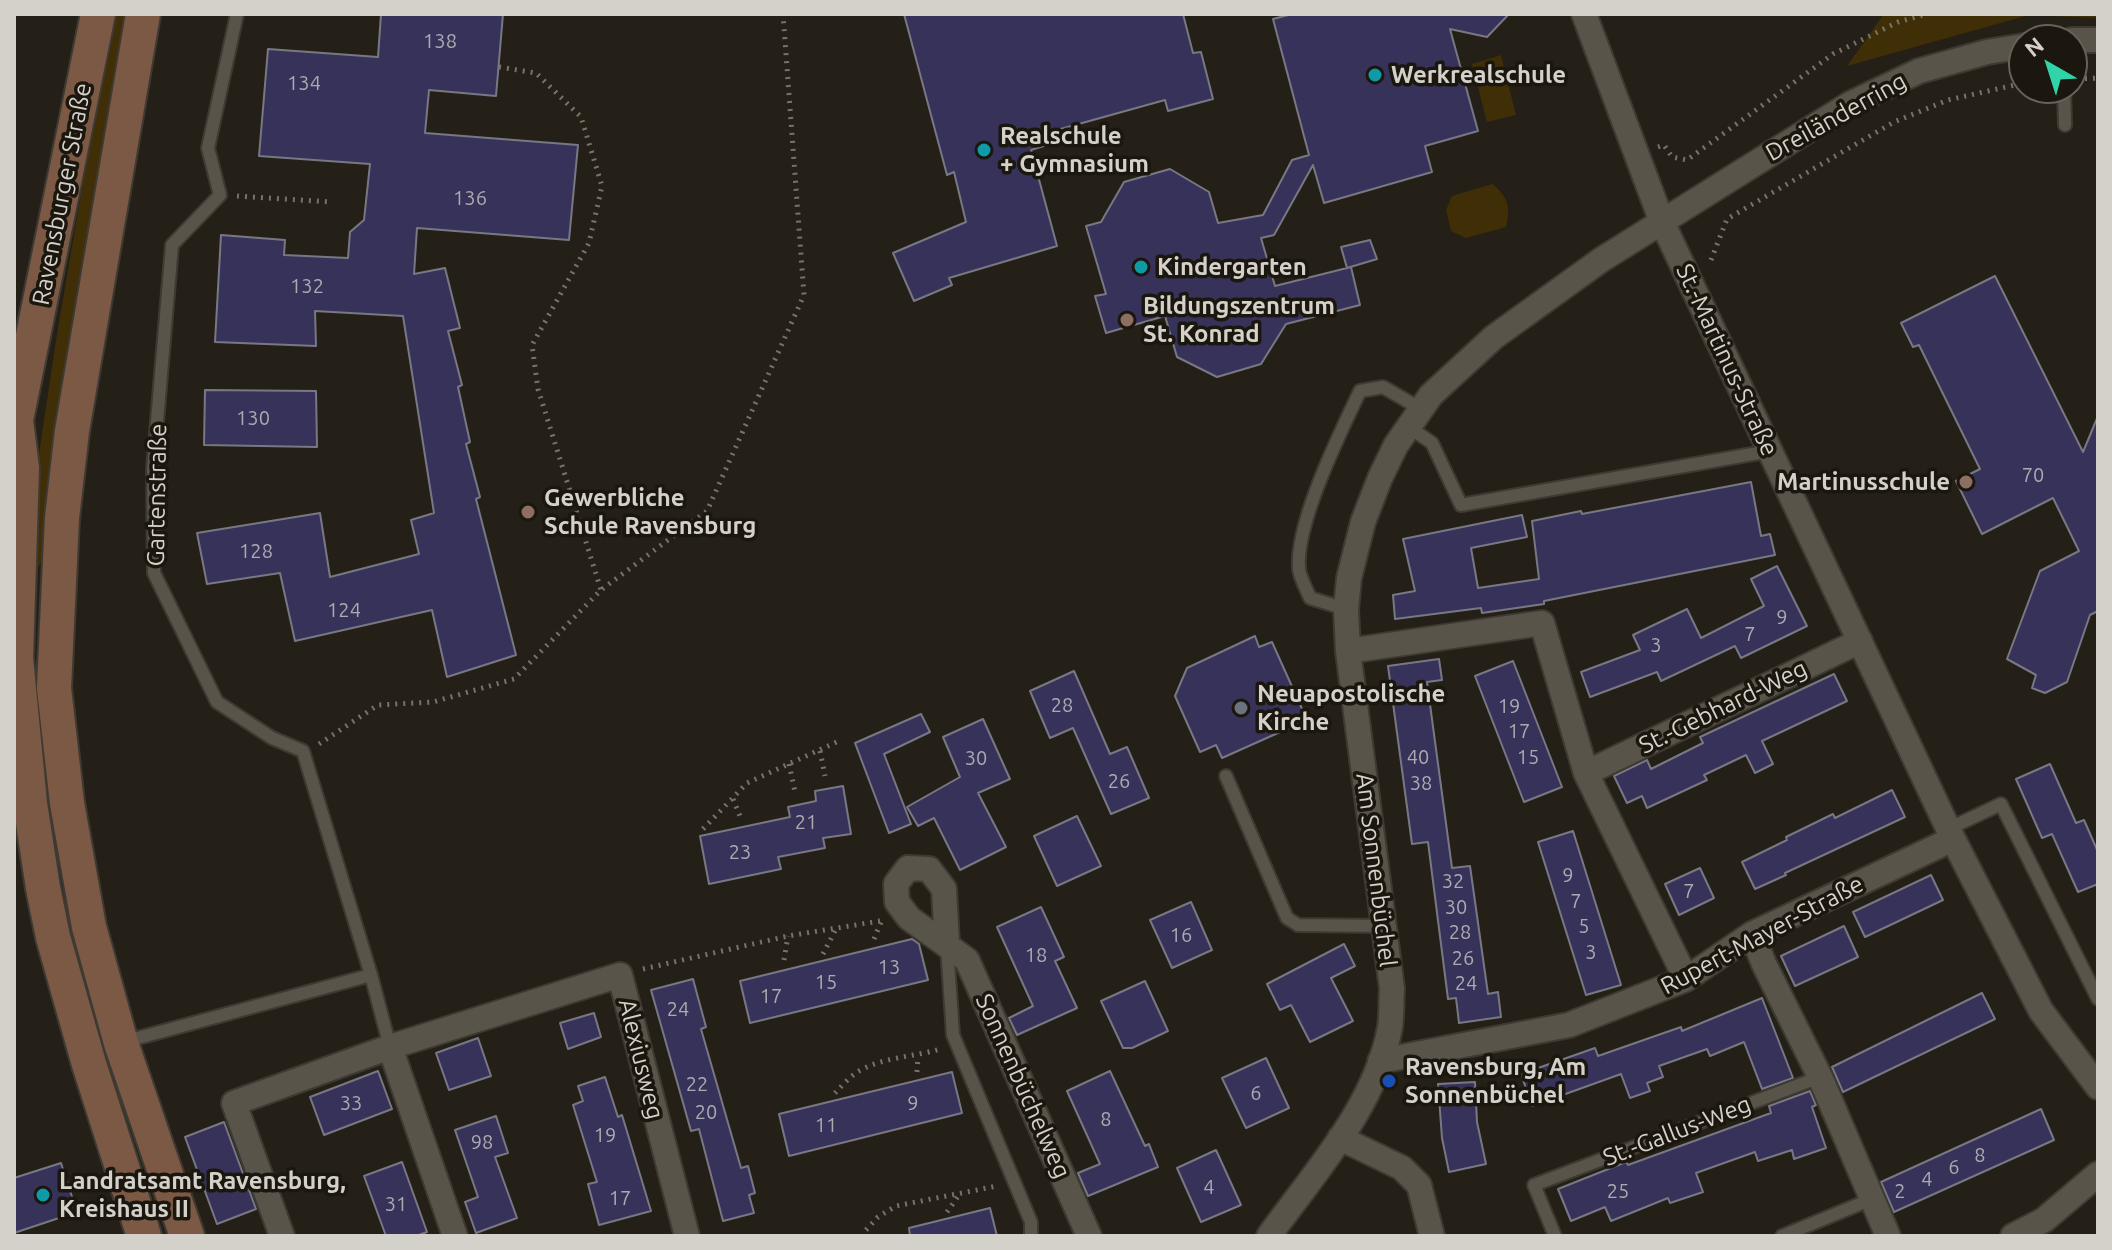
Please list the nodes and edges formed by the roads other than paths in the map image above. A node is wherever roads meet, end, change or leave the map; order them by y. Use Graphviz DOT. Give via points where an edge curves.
graph roads {
  1 [pos="98,14"];
  2 [pos="143,14"];
  3 [pos="237,14"];
  4 [pos="1584,14"];
  5 [pos="2008,49"];
  6 [pos="2064,104"];
  7 [pos="2065,125"];
  8 [pos="1662,222"];
  9 [pos="1415,418"];
  10 [pos="15,422"];
  11 [pos="1770,451"];
  12 [pos="1346,609"];
  13 [pos="16,623"];
  14 [pos="56,633"];
  15 [pos="1860,641"];
  16 [pos="1348,651"];
  17 [pos="15,658"];
  18 [pos="1586,773"];
  19 [pos="1226,776"];
  20 [pos="22,793"];
  21 [pos="1950,834"];
  22 [pos="1384,926"];
  23 [pos="1752,934"];
  24 [pos="947,944"];
  25 [pos="371,975"];
  26 [pos="1686,979"];
  27 [pos="2098,999"];
  28 [pos="121,1043"];
  29 [pos="390,1047"];
  30 [pos="1380,1061"];
  31 [pos="1820,1077"];
  32 [pos="2098,1087"];
  33 [pos="1340,1138"];
  34 [pos="2098,1174"];
  35 [pos="1872,1199"];
  36 [pos="144,1236"];
  37 [pos="187,1236"];
  38 [pos="282,1236"];
  39 [pos="455,1236"];
  40 [pos="687,1236"];
  41 [pos="1031,1236"];
  42 [pos="1089,1236"];
  43 [pos="1269,1236"];
  44 [pos="1432,1236"];
  45 [pos="1555,1236"];
  46 [pos="1782,1236"];
  47 [pos="1888,1236"];
  48 [pos="2013,1236"];
  1 -- 10 [label="main road, Ravensburger Straße"];
  2 -- 14 [label="main road, Ravensburger Straße" via="72,431"];
  3 -- 25 [label="lane, Gartenstraße" via="208,148 220,195 172,245 153,469 154,573 217,702 272,738 303,751"];
  4 -- 8 [label="street, St.-Martinus-Straße"];
  5 -- 8 [label="street, Dreiländerring" via="1919,71 1850,104"];
  6 -- 7 [label="lane"];
  8 -- 9 [label="street, Am Sonnenbüchel" via="1494,337 1431,395"];
  8 -- 11 [label="street, St.-Martinus-Straße"];
  9 -- 11 [label="lane" via="1461,505"];
  9 -- 12 [label="street, Am Sonnenbüchel" via="1380,478 1363,522"];
  9 -- 12 [label="lane" via="1383,387 1360,391 1303,530 1299,570 1310,598"];
  10 -- 13 [label="main road, Ravensburger Straße" via="22,468"];
  11 -- 15 [label="street, St.-Martinus-Straße"];
  12 -- 16 [label="street, Am Sonnenbüchel"];
  13 -- 14 [label="main road"];
  13 -- 17 [label="main road, Ravensburger Straße"];
  14 -- 17 [label="main road"];
  14 -- 28 [label="main road" via="54,688 67,803 89,927"];
  15 -- 18 [label="street, St.-Gebhard-Weg"];
  15 -- 21 [label="street, St.-Martinus-Straße"];
  16 -- 18 [label="street" via="1542,623"];
  16 -- 22 [label="street, Am Sonnenbüchel"];
  17 -- 20 [label="main road, Ravensburger Straße"];
  18 -- 26 [label="street"];
  19 -- 22 [label="lane" via="1287,918 1298,925"];
  20 -- 36 [label="main road" via="53,937"];
  21 -- 23 [label="street, Rupert-Mayer-Straße"];
  21 -- 27 [label="lane" via="2001,804"];
  21 -- 32 [label="street, St.-Martinus-Straße" via="2041,1011"];
  22 -- 30 [label="street, Am Sonnenbüchel" via="1392,989 1390,1027"];
  23 -- 26 [label="street, Rupert-Mayer-Straße"];
  23 -- 31 [label="street"];
  24 -- 24 [label="street, Sonnenbüchelweg" via="944,889 929,869 908,868 896,884 897,902 909,918"];
  24 -- 41 [label="lane, Sonnenbüchelweg" via="953,1035 1031,1222"];
  24 -- 42 [label="street, Sonnenbüchelweg" via="967,960"];
  25 -- 28 [label="lane"];
  25 -- 29 [label="lane"];
  26 -- 30 [label="street, Rupert-Mayer-Straße" via="1569,1025"];
  28 -- 37 [label="main road"];
  29 -- 38 [label="street, Alexiusweg" via="234,1103"];
  29 -- 39 [label="street"];
  29 -- 40 [label="street, Alexiusweg" via="620,975"];
  30 -- 33 [label="street, Am Sonnenbüchel"];
  31 -- 35 [label="street"];
  31 -- 45 [label="lane, St.-Gallus-Weg" via="1534,1185"];
  33 -- 43 [label="street, Am Sonnenbüchel"];
  33 -- 44 [label="street" via="1402,1168 1419,1185"];
  34 -- 48 [label="street" via="2044,1220"];
  35 -- 46 [label="lane"];
  35 -- 47 [label="street"];
}
